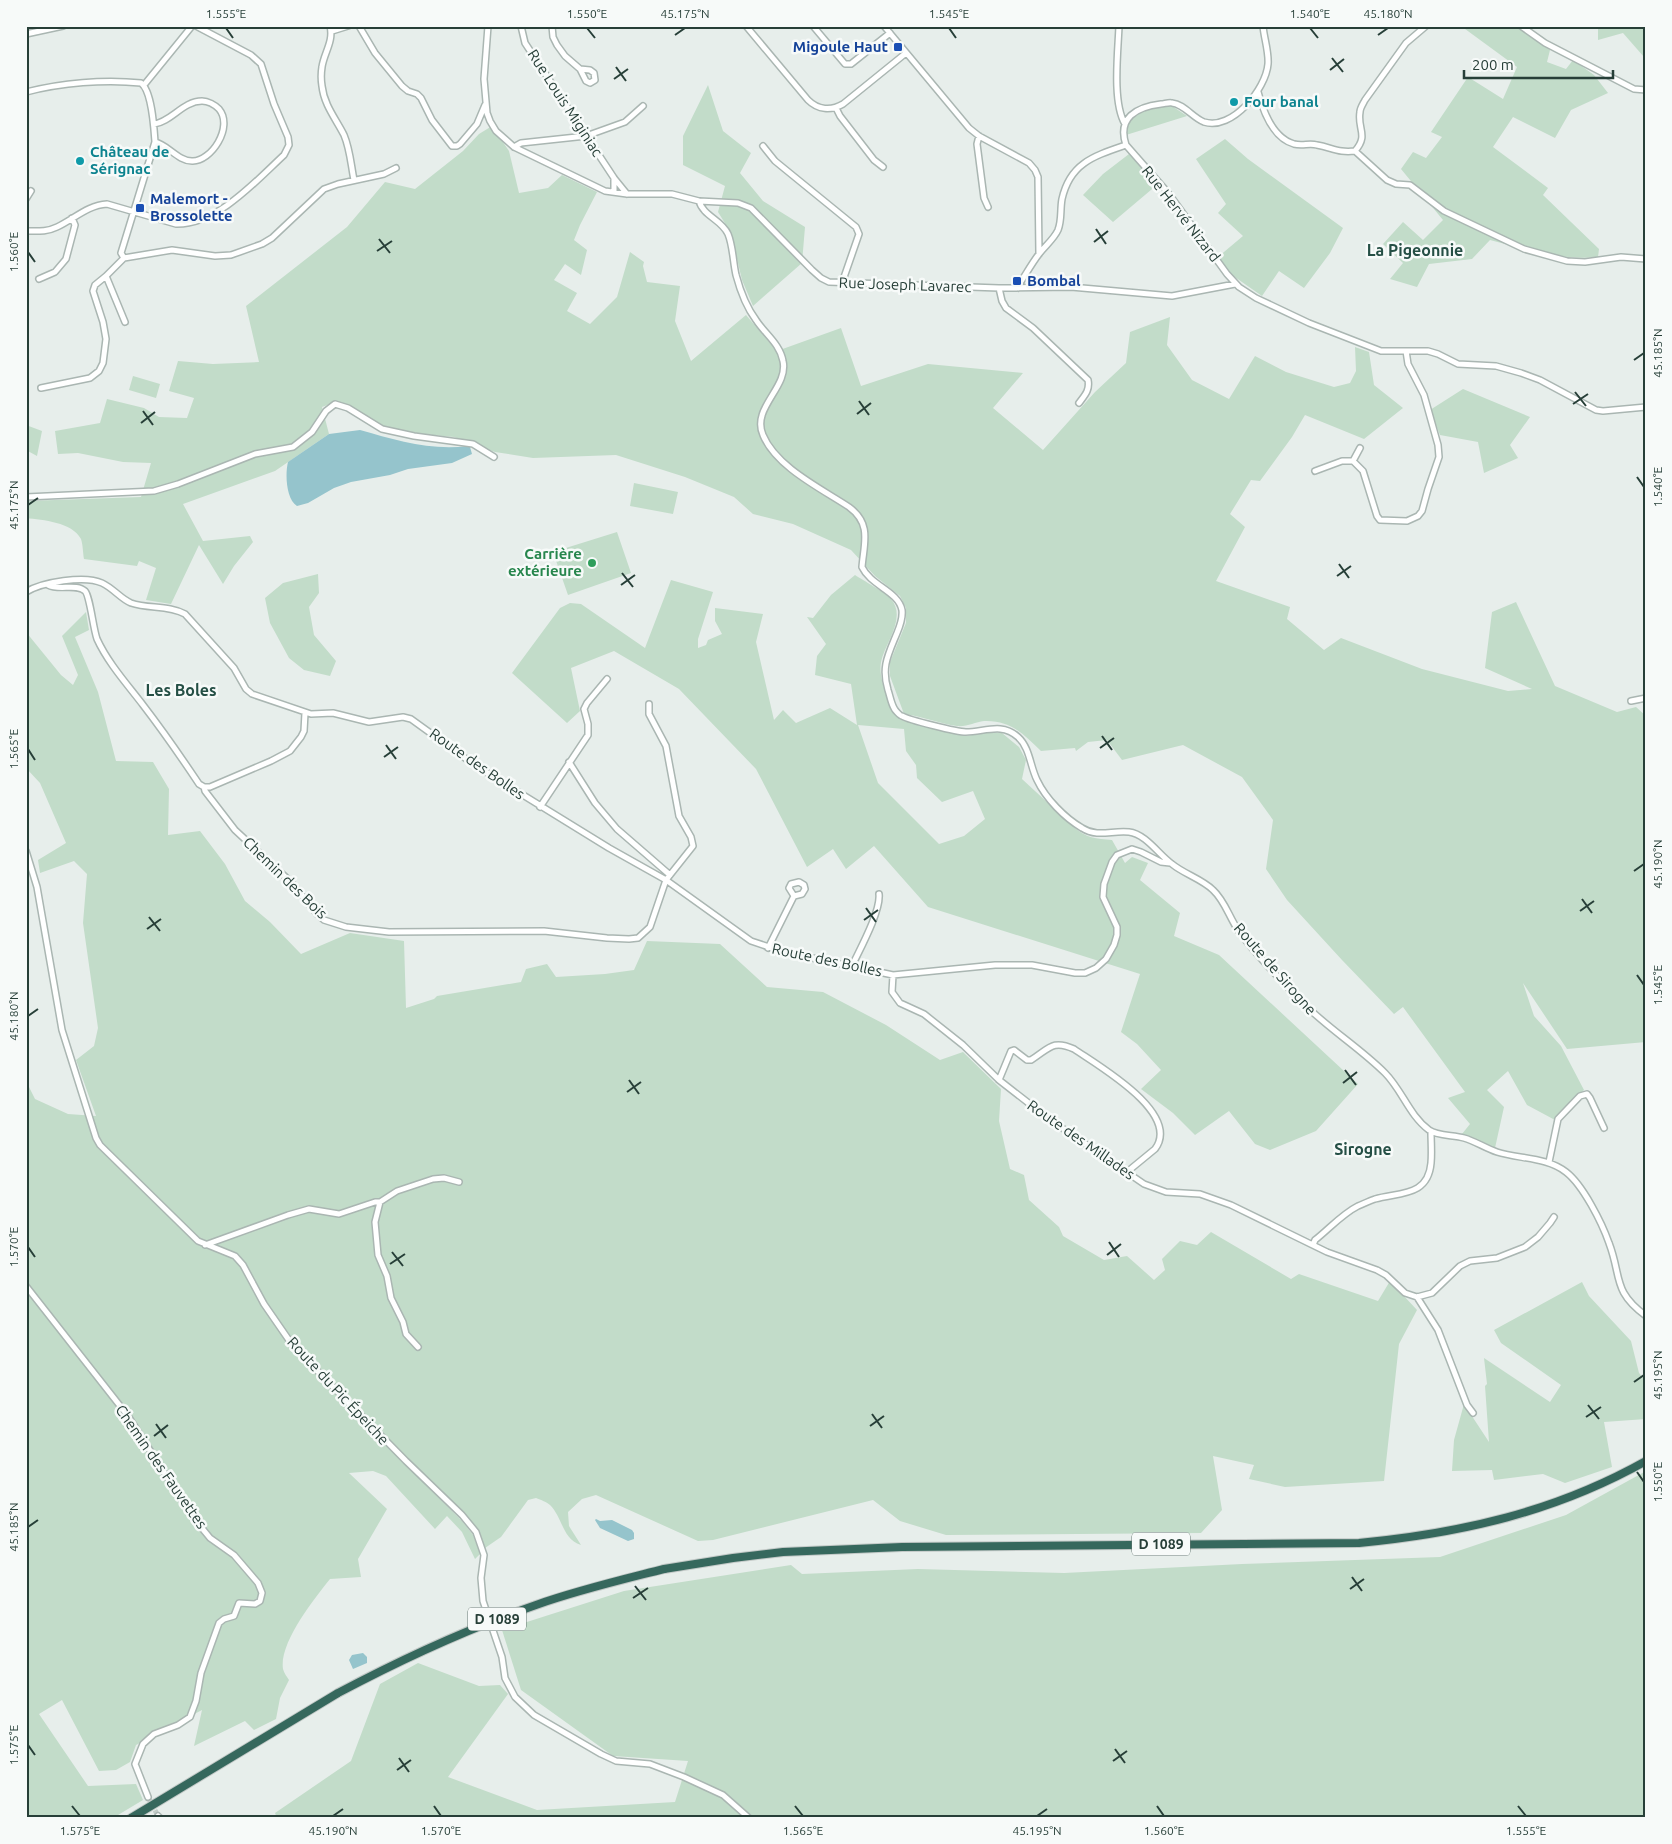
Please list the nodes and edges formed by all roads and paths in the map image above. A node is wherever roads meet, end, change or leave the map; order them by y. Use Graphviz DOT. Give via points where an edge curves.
graph roads {
  1 [pos="63,26"];
  2 [pos="192,26"];
  3 [pos="196,26"];
  4 [pos="348,26"];
  5 [pos="359,26"];
  6 [pos="488,26"];
  7 [pos="521,26"];
  8 [pos="552,26"];
  9 [pos="746,26"];
  10 [pos="813,26"];
  11 [pos="884,26"];
  12 [pos="1119,26"];
  13 [pos="1263,26"];
  14 [pos="1426,26"];
  15 [pos="1521,26"];
  16 [pos="331,30"];
  17 [pos="890,33"];
  18 [pos="26,34"];
  19 [pos="906,53"];
  20 [pos="580,69"];
  21 [pos="144,85"];
  22 [pos="1646,90"];
  23 [pos="26,92"];
  24 [pos="1258,92"];
  25 [pos="485,104"];
  26 [pos="643,106"];
  27 [pos="836,108"];
  28 [pos="154,124"];
  29 [pos="1125,124"];
  30 [pos="586,136"];
  31 [pos="979,136"];
  32 [pos="155,142"];
  33 [pos="1126,145"];
  34 [pos="763,146"];
  35 [pos="514,148"];
  36 [pos="1355,151"];
  37 [pos="883,166"];
  38 [pos="396,168"];
  39 [pos="614,178"];
  40 [pos="354,180"];
  41 [pos="31,191"];
  42 [pos="614,192"];
  43 [pos="627,194"];
  44 [pos="26,199"];
  45 [pos="699,200"];
  46 [pos="988,207"];
  47 [pos="134,212"];
  48 [pos="72,218"];
  49 [pos="26,231"];
  50 [pos="1053,237"];
  51 [pos="1040,238"];
  52 [pos="1039,254"];
  53 [pos="124,258"];
  54 [pos="1646,259"];
  55 [pos="106,276"];
  56 [pos="39,279"];
  57 [pos="842,283"];
  58 [pos="1235,284"];
  59 [pos="999,288"];
  60 [pos="1018,288"];
  61 [pos="125,322"];
  62 [pos="1406,351"];
  63 [pos="41,388"];
  64 [pos="1078,403"];
  65 [pos="1646,407"];
  66 [pos="1360,448"];
  67 [pos="494,458"];
  68 [pos="1353,461"];
  69 [pos="1315,471"];
  70 [pos="26,497"];
  71 [pos="48,585"];
  72 [pos="26,592"];
  73 [pos="607,680"];
  74 [pos="1646,698"];
  75 [pos="1631,701"];
  76 [pos="649,704"];
  77 [pos="305,713"];
  78 [pos="569,762"];
  79 [pos="204,787"];
  80 [pos="540,807"];
  81 [pos="26,851"];
  82 [pos="1170,863"];
  83 [pos="668,878"];
  84 [pos="879,894"];
  85 [pos="794,896"];
  86 [pos="768,948"];
  87 [pos="852,966"];
  88 [pos="893,975"];
  89 [pos="999,1080"];
  90 [pos="1604,1128"];
  91 [pos="1431,1132"];
  92 [pos="1549,1162"];
  93 [pos="1127,1172"];
  94 [pos="459,1182"];
  95 [pos="380,1202"];
  96 [pos="1554,1217"];
  97 [pos="205,1245"];
  98 [pos="1313,1245"];
  99 [pos="26,1286"];
  100 [pos="1417,1298"];
  101 [pos="1646,1316"];
  102 [pos="418,1347"];
  103 [pos="1473,1413"];
  104 [pos="1646,1461"];
  105 [pos="148,1797"];
  106 [pos="130,1818"];
  107 [pos="749,1818"];
  1 -- 18 [label="street"];
  2 -- 21 [label="street"];
  3 -- 47 [label="street" via="252,55 261,64 289,145 284,156 230,205 194,222 176,224"];
  4 -- 16 [label="street"];
  5 -- 25 [label="street" via="375,53 402,86 421,98 432,120 454,147 477,124"];
  6 -- 25 [label="street"];
  7 -- 30 [label="street, Rue Louis Miginiac" via="526,43"];
  8 -- 20 [label="street" via="557,45"];
  9 -- 27 [label="street" via="814,106"];
  10 -- 17 [label="street" via="845,64 851,64"];
  11 -- 17 [label="street"];
  12 -- 29 [label="street" via="1117,101"];
  13 -- 24 [label="street" via="1268,63"];
  14 -- 36 [label="street" via="1406,43 1365,100 1360,110 1363,137"];
  15 -- 22 [label="street" via="1545,43 1634,89"];
  16 -- 40 [label="street" via="322,68 322,87 326,103 344,135"];
  17 -- 19 [label="street"];
  19 -- 27 [label="street"];
  19 -- 31 [label="street"];
  21 -- 23 [label="street" via="128,82 52,85"];
  21 -- 28 [label="street"];
  24 -- 29 [label="street" via="1241,110 1220,123 1206,123 1173,103 1137,110"];
  24 -- 36 [label="street" via="1269,121 1286,141 1344,152"];
  25 -- 35 [label="street, Rue Joseph Lavarec" via="490,122"];
  26 -- 30 [label="street" via="625,122"];
  27 -- 37 [label="street" via="874,160"];
  28 -- 32 [label="street"];
  28 -- 32 [label="street" via="203,101 216,106 225,120 219,141 206,156 196,161 185,160"];
  29 -- 33 [label="street" via="1123,135"];
  30 -- 35 [label="street" via="521,143"];
  30 -- 39 [label="street, Rue Louis Miginiac"];
  31 -- 46 [label="street" via="977,144"];
  31 -- 51 [label="street" via="1029,163 1035,170"];
  32 -- 47 [label="street"];
  33 -- 50 [label="street" via="1098,153 1075,170 1067,182 1061,220"];
  33 -- 58 [label="street, Rue Hervé Nizard" via="1170,194"];
  34 -- 57 [label="street" via="775,161 856,227 859,234"];
  35 -- 42 [label="street, Rue Joseph Lavarec" via="605,191"];
  36 -- 54 [label="street" via="1388,180 1410,185 1444,211 1524,249 1567,261 1621,257"];
  38 -- 40 [label="street"];
  39 -- 42 [label="street"];
  39 -- 43 [label="street, Rue Louis Miginiac"];
  40 -- 53 [label="street" via="324,189 272,238 231,255 172,250"];
  41 -- 44 [label="street"];
  42 -- 43 [label="street, Rue Joseph Lavarec"];
  43 -- 45 [label="street, Rue Joseph Lavarec" via="665,194"];
  45 -- 57 [label="street, Rue Joseph Lavarec" via="738,203 751,208 821,278"];
  45 -- 82 [label="street, Route de Sirogne" via="702,208 722,224 729,235 744,297 755,320 779,350 784,362 779,383 762,414 763,435 784,462 858,515 865,532 863,571 868,579 896,598 902,609 901,623 885,662 884,677 894,709 902,716 957,731 988,728 1014,733 1023,742 1043,791 1064,814 1093,834 1128,832 1139,835"];
  47 -- 48 [label="street" via="107,204"];
  47 -- 53 [label="street" via="121,253"];
  48 -- 49 [label="street" via="47,231"];
  48 -- 56 [label="street" via="75,225 66,259 55,272"];
  50 -- 51 [label="street"];
  50 -- 52 [label="street"];
  51 -- 52 [label="street"];
  52 -- 60 [label="street"];
  53 -- 55 [label="street"];
  55 -- 61 [label="street"];
  55 -- 63 [label="street" via="93,291 106,339 99,371 90,378"];
  57 -- 59 [label="street, Rue Joseph Lavarec"];
  58 -- 60 [label="street, Rue Joseph Lavarec" via="1172,296 1088,288"];
  58 -- 62 [label="street" via="1272,306 1337,334 1381,350"];
  59 -- 60 [label="street, Rue Joseph Lavarec"];
  59 -- 64 [label="street" via="1006,308 1033,328 1088,380 1086,394"];
  62 -- 65 [label="street" via="1428,351 1458,364 1496,366 1521,373 1596,410"];
  62 -- 68 [label="street" via="1408,364 1424,395 1438,445 1439,457 1422,512 1407,521 1380,520 1363,471"];
  66 -- 68 [label="street"];
  67 -- 70 [label="street" via="473,444 382,429 348,408 335,404 326,411 312,432 293,447 254,454 178,484 154,491"];
  68 -- 69 [label="street"];
  71 -- 72 [label="street"];
  71 -- 77 [label="street" via="86,579 101,582 130,602 176,609 185,614 234,668 252,694"];
  71 -- 79 [label="street, Chemin des Bois" via="77,588 88,595 92,622 103,651"];
  73 -- 78 [label="street" via="584,709 588,735"];
  74 -- 75 [label="street"];
  76 -- 83 [label="street, Chemin des Bois" via="649,714 666,746 680,816 693,846"];
  77 -- 79 [label="street" via="301,737 290,751"];
  77 -- 80 [label="street, Route des Bolles" via="333,713 369,722 403,717 411,719 457,754"];
  78 -- 80 [label="street"];
  78 -- 83 [label="street" via="617,829"];
  79 -- 83 [label="street, Chemin des Bois" via="235,830 292,883 317,914 324,920 346,927 389,932 544,932 638,938 650,927"];
  80 -- 83 [label="street, Route des Bolles"];
  81 -- 97 [label="street, Route du Pic Épeiche" via="37,887 62,1030 96,1138 110,1156"];
  82 -- 88 [label="street, Route des Bolles" via="1132,849 1118,855 1112,862 1104,884 1104,896 1117,927 1117,935 1106,959 1084,973 1032,964"];
  82 -- 91 [label="street, Route de Sirogne" via="1209,886 1220,897 1240,933 1296,997 1312,1014 1386,1074 1410,1110"];
  83 -- 86 [label="street, Route des Bolles" via="751,941"];
  84 -- 87 [label="street" via="870,928"];
  85 -- 86 [label="street"];
  86 -- 87 [label="street, Route des Bolles"];
  87 -- 88 [label="street, Route des Bolles"];
  88 -- 89 [label="street, Route des Millades" via="892,992 900,1004 924,1014 939,1025"];
  89 -- 93 [label="street, Route des Millades"];
  89 -- 93 [label="street" via="1011,1051 1031,1060 1055,1044 1064,1044 1132,1089 1154,1114 1159,1128 1159,1144"];
  90 -- 92 [label="street" via="1590,1098 1587,1094 1580,1096 1558,1119"];
  91 -- 92 [label="street" via="1464,1138 1496,1152"];
  91 -- 98 [label="street" via="1431,1164 1422,1185 1399,1196 1376,1199 1356,1207"];
  92 -- 101 [label="street" via="1569,1173 1580,1187 1610,1244 1622,1292 1633,1307"];
  93 -- 98 [label="street, Route des Millades" via="1156,1190 1200,1194 1231,1205"];
  94 -- 95 [label="street" via="433,1179 397,1191"];
  95 -- 97 [label="street" via="340,1214 309,1209"];
  95 -- 102 [label="street" via="375,1222 378,1255 406,1334"];
  96 -- 100 [label="street" via="1538,1237 1524,1247 1497,1258 1470,1261 1460,1266 1432,1293"];
  97 -- 107 [label="street, Route du Pic Épeiche" via="235,1256 293,1346 476,1532 484,1555 483,1601 502,1657 505,1678 515,1697 534,1715 601,1754 616,1761 650,1764 684,1777 723,1795"];
  98 -- 100 [label="street, Route des Millades" via="1382,1272 1405,1293"];
  99 -- 105 [label="street, Chemin des Fauvettes" via="128,1416 192,1516 210,1538 234,1556 258,1583 262,1593 260,1601 255,1604 239,1603 234,1616 219,1623 190,1717 154,1734 142,1744 135,1764"];
  100 -- 103 [label="street" via="1438,1330"];
  104 -- 106 [label="highway, D 1089, bridge" via="1547,1506 1464,1529 1407,1538 1359,1543 902,1546 783,1552 664,1570 596,1586 538,1604 424,1649 338,1693"];
}
